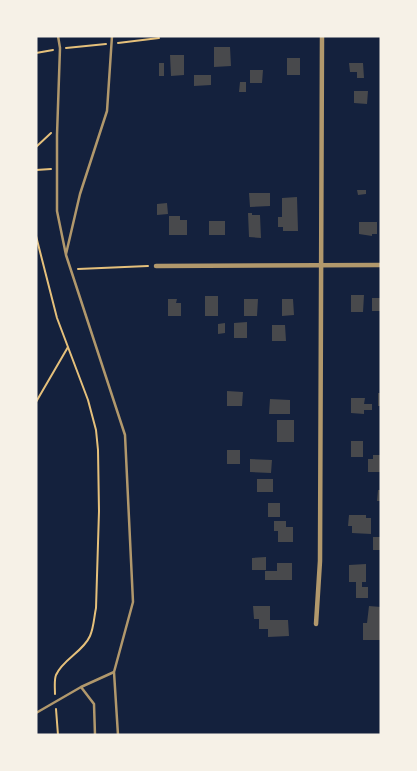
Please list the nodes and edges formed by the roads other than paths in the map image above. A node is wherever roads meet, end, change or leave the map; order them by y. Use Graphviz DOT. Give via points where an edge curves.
graph roads {
  1 [pos="58,36"];
  2 [pos="112,36"];
  3 [pos="322,36"];
  4 [pos="66,255"];
  5 [pos="381,265"];
  6 [pos="156,266"];
  7 [pos="321,266"];
  8 [pos="316,624"];
  9 [pos="114,672"];
  10 [pos="81,686"];
  11 [pos="36,713"];
  12 [pos="95,735"];
  13 [pos="118,735"];
  1 -- 4 [label="lane" via="57,211"];
  2 -- 4 [label="lane" via="107,111 80,194"];
  3 -- 7 [label="street"];
  4 -- 9 [label="lane" via="126,435 133,602"];
  5 -- 7 [label="street"];
  6 -- 7 [label="street"];
  7 -- 8 [label="street" via="320,561"];
  9 -- 10 [label="lane"];
  9 -- 13 [label="lane"];
  10 -- 11 [label="lane"];
  10 -- 12 [label="lane" via="94,704"];
}
